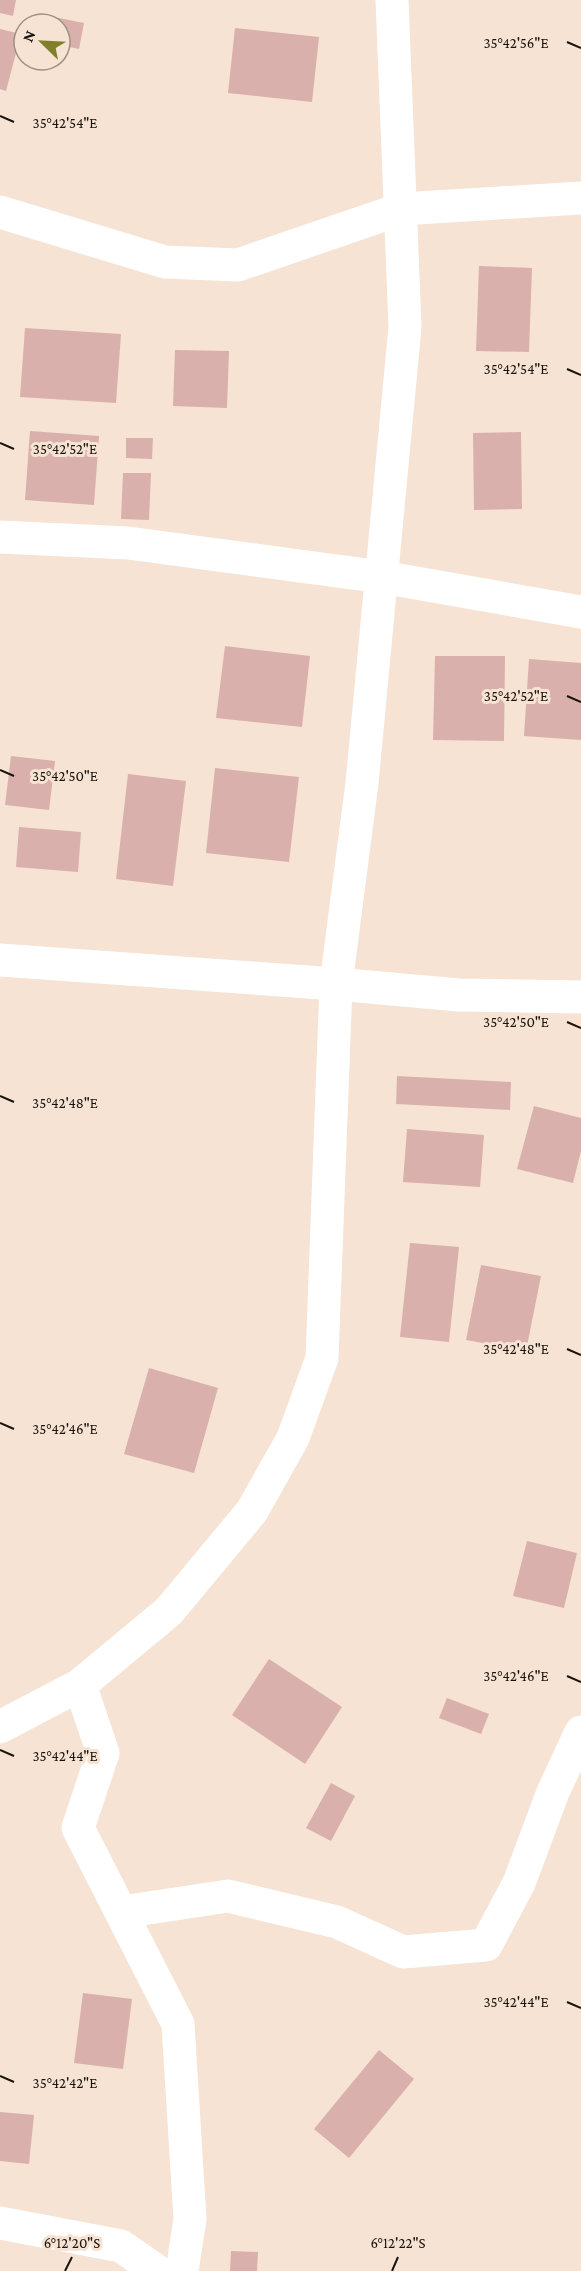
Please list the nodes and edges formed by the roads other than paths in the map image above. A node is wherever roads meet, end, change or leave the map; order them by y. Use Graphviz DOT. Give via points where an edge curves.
graph roads {
  1 [pos="392,0"];
  2 [pos="581,198"];
  3 [pos="401,209"];
  4 [pos="0,212"];
  5 [pos="0,537"];
  6 [pos="382,577"];
  7 [pos="581,612"];
  8 [pos="0,960"];
  9 [pos="336,984"];
  10 [pos="581,997"];
  11 [pos="80,1685"];
  12 [pos="0,1727"];
  13 [pos="581,1732"];
  14 [pos="122,1912"];
  15 [pos="0,2223"];
  16 [pos="157,2271"];
  17 [pos="182,2271"];
  1 -- 3 [label="street"];
  2 -- 3 [label="street"];
  3 -- 4 [label="street" via="238,265 165,261"];
  3 -- 6 [label="street" via="405,327"];
  5 -- 6 [label="street" via="128,543"];
  6 -- 7 [label="street"];
  6 -- 9 [label="street" via="362,783"];
  8 -- 9 [label="street"];
  9 -- 10 [label="street" via="459,995"];
  9 -- 11 [label="street" via="322,1358 293,1438 252,1511 169,1611"];
  11 -- 12 [label="street"];
  11 -- 14 [label="street" via="103,1753 78,1828"];
  13 -- 14 [label="street" via="553,1792 519,1883 486,1946 403,1952 337,1922 228,1896"];
  14 -- 17 [label="street" via="178,2024 190,2219"];
  15 -- 16 [label="street" via="121,2246"];
}
